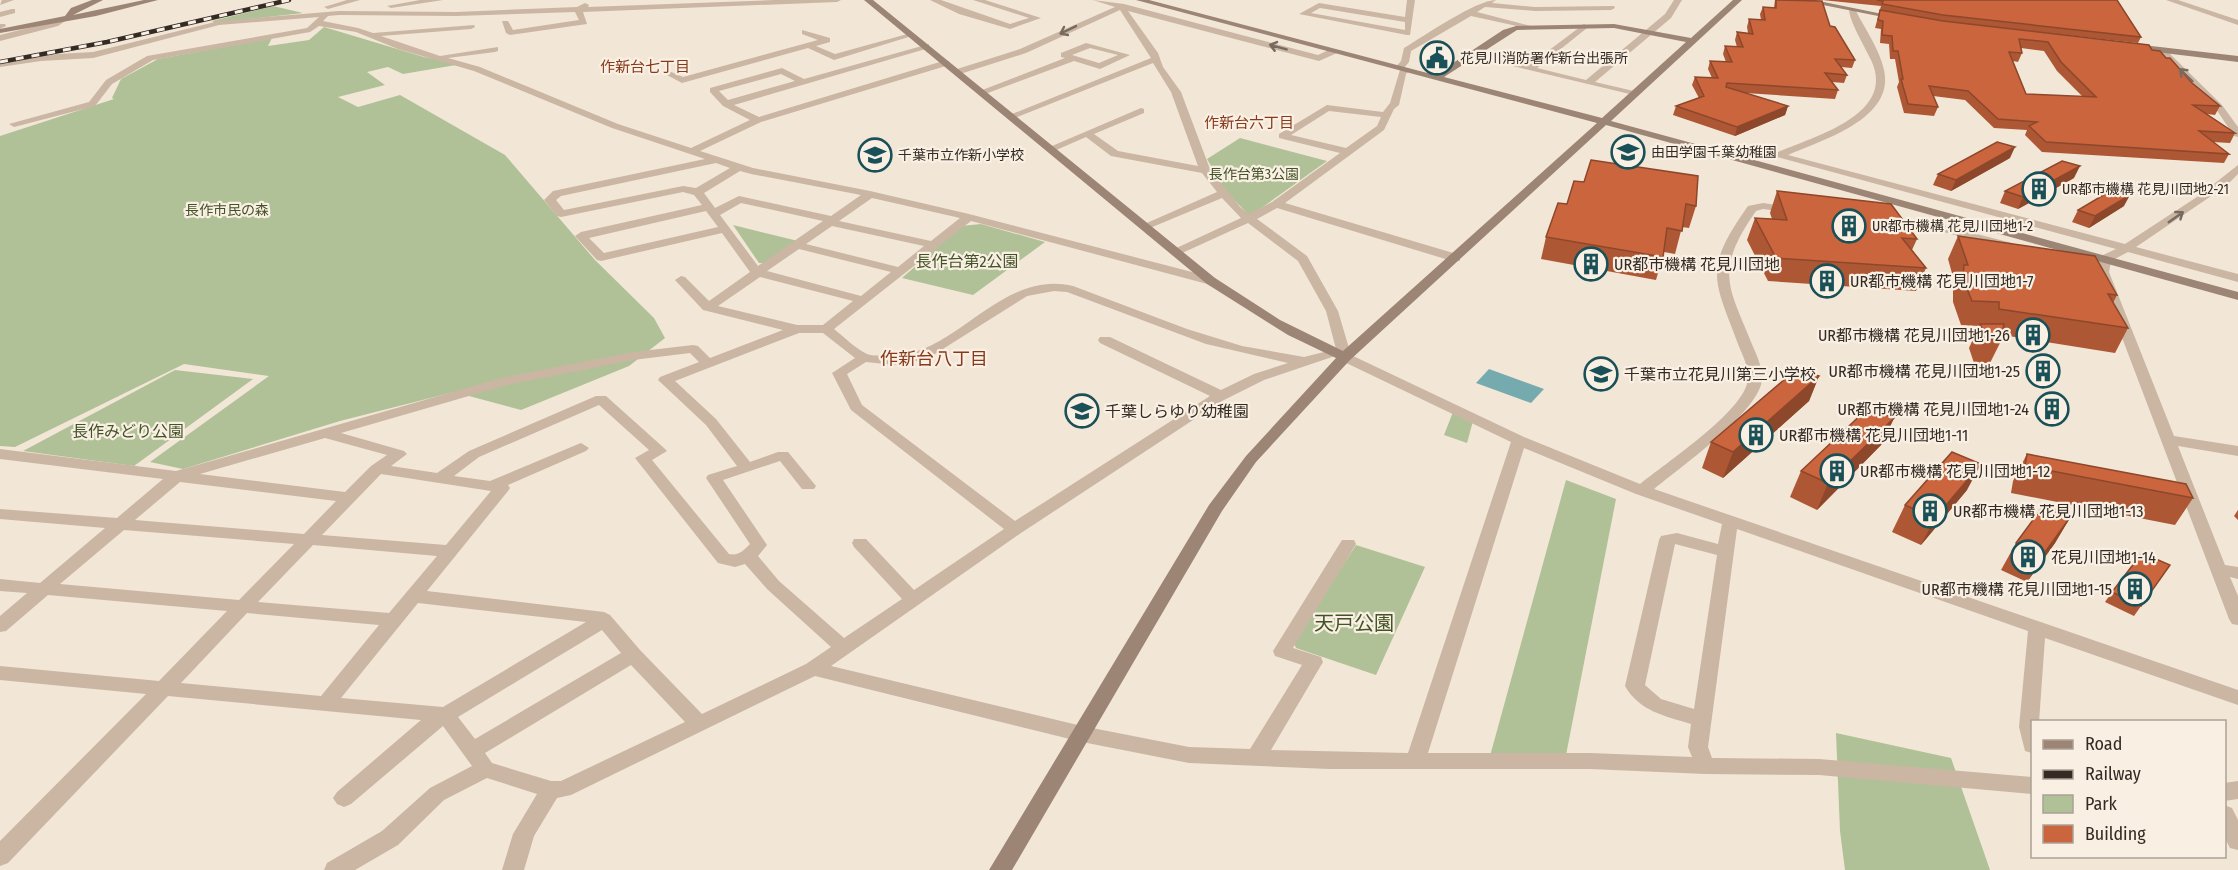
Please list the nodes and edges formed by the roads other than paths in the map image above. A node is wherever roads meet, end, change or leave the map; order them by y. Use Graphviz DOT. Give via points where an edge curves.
graph roads {
  1 [pos="10,0"];
  2 [pos="88,0"];
  3 [pos="99,0"];
  4 [pos="154,0"];
  5 [pos="356,0"];
  6 [pos="439,0"];
  7 [pos="591,0"];
  8 [pos="837,0"];
  9 [pos="868,0"];
  10 [pos="934,0"];
  11 [pos="976,0"];
  12 [pos="1097,0"];
  13 [pos="1140,0"];
  14 [pos="1147,0"];
  15 [pos="1411,0"];
  16 [pos="1617,0"];
  17 [pos="1678,0"];
  18 [pos="1738,0"];
  19 [pos="1802,0"];
  20 [pos="2170,0"];
  21 [pos="2196,0"];
  22 [pos="1488,2"];
  23 [pos="0,3"];
  24 [pos="1124,3"];
  25 [pos="1164,6"];
  26 [pos="1611,8"];
  27 [pos="578,10"];
  28 [pos="1852,10"];
  29 [pos="12,11"];
  30 [pos="339,13"];
  31 [pos="1469,13"];
  32 [pos="2238,13"];
  33 [pos="326,14"];
  34 [pos="0,15"];
  35 [pos="305,15"];
  36 [pos="64,19"];
  37 [pos="1217,20"];
  38 [pos="1409,20"];
  39 [pos="1909,20"];
  40 [pos="318,23"];
  41 [pos="505,23"];
  42 [pos="2238,23"];
  43 [pos="1202,26"];
  44 [pos="1584,26"];
  45 [pos="1614,26"];
  46 [pos="471,27"];
  47 [pos="1531,27"];
  48 [pos="0,28"];
  49 [pos="805,32"];
  50 [pos="1650,32"];
  51 [pos="1407,33"];
  52 [pos="370,34"];
  53 [pos="911,35"];
  54 [pos="0,38"];
  55 [pos="1693,41"];
  56 [pos="808,45"];
  57 [pos="926,46"];
  58 [pos="2127,46"];
  59 [pos="495,49"];
  60 [pos="1407,50"];
  61 [pos="2160,50"];
  62 [pos="1334,51"];
  63 [pos="1471,55"];
  64 [pos="438,57"];
  65 [pos="1074,58"];
  66 [pos="1156,59"];
  67 [pos="2238,59"];
  68 [pos="946,63"];
  69 [pos="0,64"];
  70 [pos="1402,69"];
  71 [pos="1530,69"];
  72 [pos="957,72"];
  73 [pos="669,74"];
  74 [pos="1436,78"];
  75 [pos="803,82"];
  76 [pos="1588,82"];
  77 [pos="773,90"];
  78 [pos="982,92"];
  79 [pos="1635,94"];
  80 [pos="726,104"];
  81 [pos="802,105"];
  82 [pos="1141,111"];
  83 [pos="1012,116"];
  84 [pos="1386,116"];
  85 [pos="758,120"];
  86 [pos="1604,122"];
  87 [pos="14,124"];
  88 [pos="1088,134"];
  89 [pos="2238,134"];
  90 [pos="1050,149"];
  91 [pos="692,151"];
  92 [pos="1348,152"];
  93 [pos="719,159"];
  94 [pos="740,166"];
  95 [pos="2238,168"];
  96 [pos="1205,170"];
  97 [pos="2233,181"];
  98 [pos="698,192"];
  99 [pos="870,194"];
  100 [pos="1222,194"];
  101 [pos="1276,204"];
  102 [pos="711,210"];
  103 [pos="1810,212"];
  104 [pos="969,218"];
  105 [pos="1869,218"];
  106 [pos="1248,219"];
  107 [pos="832,221"];
  108 [pos="1146,226"];
  109 [pos="725,229"];
  110 [pos="796,245"];
  111 [pos="934,245"];
  112 [pos="2127,249"];
  113 [pos="1176,251"];
  114 [pos="1456,258"];
  115 [pos="2104,266"];
  116 [pos="901,271"];
  117 [pos="756,272"];
  118 [pos="2238,278"];
  119 [pos="681,279"];
  120 [pos="1211,281"];
  121 [pos="2238,296"];
  122 [pos="863,300"];
  123 [pos="708,308"];
  124 [pos="797,329"];
  125 [pos="826,329"];
  126 [pos="1105,340"];
  127 [pos="1339,354"];
  128 [pos="864,358"];
  129 [pos="1305,361"];
  130 [pos="708,363"];
  131 [pos="1221,396"];
  132 [pos="324,433"];
  133 [pos="1519,440"];
  134 [pos="2169,440"];
  135 [pos="581,448"];
  136 [pos="2238,451"];
  137 [pos="3,457"];
  138 [pos="747,468"];
  139 [pos="377,469"];
  140 [pos="177,476"];
  141 [pos="440,479"];
  142 [pos="492,486"];
  143 [pos="808,486"];
  144 [pos="1642,490"];
  145 [pos="349,498"];
  146 [pos="0,514"];
  147 [pos="1730,522"];
  148 [pos="121,524"];
  149 [pos="1015,529"];
  150 [pos="308,539"];
  151 [pos="860,543"];
  152 [pos="1348,544"];
  153 [pos="450,551"];
  154 [pos="1725,552"];
  155 [pos="748,556"];
  156 [pos="2218,568"];
  157 [pos="2238,573"];
  158 [pos="0,585"];
  159 [pos="44,589"];
  160 [pos="413,596"];
  161 [pos="913,600"];
  162 [pos="243,607"];
  163 [pos="2238,619"];
  164 [pos="394,620"];
  165 [pos="604,620"];
  166 [pos="0,626"];
  167 [pos="2037,628"];
  168 [pos="844,649"];
  169 [pos="633,655"];
  170 [pos="813,669"];
  171 [pos="0,673"];
  172 [pos="163,689"];
  173 [pos="2238,698"];
  174 [pos="325,704"];
  175 [pos="446,716"];
  176 [pos="1701,719"];
  177 [pos="700,724"];
  178 [pos="1082,734"];
  179 [pos="2031,740"];
  180 [pos="471,751"];
  181 [pos="1255,759"];
  182 [pos="1415,762"];
  183 [pos="1705,766"];
  184 [pos="484,769"];
  185 [pos="2031,786"];
  186 [pos="551,790"];
  187 [pos="344,798"];
  188 [pos="2226,818"];
  189 [pos="2238,842"];
  190 [pos="0,856"];
  191 [pos="335,870"];
  192 [pos="513,870"];
  193 [pos="999,870"];
  1 -- 23 [label="street"];
  2 -- 36 [label="street" via="69,9 62,16"];
  3 -- 36 [label="street" via="74,10"];
  4 -- 36 [label="street"];
  5 -- 35 [label="street"];
  6 -- 30 [label="street"];
  7 -- 27 [label="street"];
  8 -- 27 [label="street"];
  9 -- 53 [label="street"];
  10 -- 11 [label="street" via="1010,27 1037,18"];
  12 -- 24 [label="street"];
  13 -- 24 [label="street"];
  13 -- 25 [label="street"];
  14 -- 25 [label="street"];
  15 -- 38 [label="street"];
  16 -- 26 [label="street"];
  17 -- 50 [label="street" via="1668,16"];
  18 -- 55 [label="street"];
  19 -- 28 [label="street"];
  20 -- 42 [label="street"];
  21 -- 32 [label="street"];
  22 -- 26 [label="street" via="1545,9"];
  22 -- 31 [label="street"];
  24 -- 43 [label="street"];
  24 -- 66 [label="street"];
  24 -- 72 [label="street, one-way" via="1023,51"];
  25 -- 37 [label="street"];
  26 -- 45 [label="street"];
  27 -- 30 [label="street" via="456,15"];
  27 -- 41 [label="street" via="584,22 510,33"];
  28 -- 39 [label="street"];
  28 -- 112 [label="street" via="1879,67 1878,98 1850,122 1782,157"];
  29 -- 34 [label="street"];
  30 -- 33 [label="street"];
  31 -- 47 [label="street"];
  31 -- 60 [label="street"];
  33 -- 35 [label="street"];
  33 -- 40 [label="street"];
  35 -- 69 [label="street" via="219,23 93,55"];
  36 -- 48 [label="street"];
  36 -- 54 [label="street" via="58,24"];
  37 -- 43 [label="street"];
  37 -- 62 [label="street"];
  38 -- 51 [label="street"];
  38 -- 51 [label="street" via="1319,5 1303,14"];
  40 -- 52 [label="street"];
  40 -- 87 [label="street" via="310,30 150,58 109,82 92,104"];
  62 -- 43 [label="street, one-way" via="1319,58"];
  44 -- 45 [label="street"];
  44 -- 47 [label="street"];
  44 -- 71 [label="street"];
  45 -- 50 [label="street"];
  46 -- 52 [label="street"];
  47 -- 63 [label="street" via="1506,32"];
  49 -- 56 [label="street" via="826,40"];
  50 -- 55 [label="street"];
  50 -- 76 [label="street"];
  51 -- 60 [label="street"];
  52 -- 64 [label="street"];
  53 -- 56 [label="street" via="834,57"];
  53 -- 57 [label="street"];
  55 -- 79 [label="street"];
  56 -- 73 [label="street" via="682,80"];
  57 -- 68 [label="street"];
  57 -- 75 [label="street"];
  58 -- 61 [label="street"];
  59 -- 64 [label="street"];
  60 -- 70 [label="street"];
  61 -- 67 [label="street"];
  89 -- 61 [label="street, one-way" via="2219,107"];
  62 -- 70 [label="street"];
  63 -- 71 [label="street"];
  63 -- 74 [label="street"];
  64 -- 91 [label="street" via="615,126"];
  65 -- 65 [label="street" via="1064,55 1089,45 1126,55 1100,66"];
  65 -- 78 [label="street"];
  66 -- 83 [label="street"];
  66 -- 96 [label="street" via="1176,92"];
  68 -- 72 [label="street"];
  68 -- 81 [label="street"];
  70 -- 74 [label="street"];
  70 -- 84 [label="street" via="1394,105"];
  71 -- 76 [label="street"];
  72 -- 78 [label="street"];
  74 -- 86 [label="street"];
  75 -- 77 [label="street"];
  75 -- 80 [label="street" via="782,70 713,90"];
  76 -- 79 [label="street"];
  77 -- 80 [label="street"];
  77 -- 81 [label="street"];
  78 -- 83 [label="street"];
  79 -- 86 [label="street"];
  80 -- 85 [label="street"];
  81 -- 85 [label="street"];
  82 -- 88 [label="street"];
  83 -- 90 [label="street"];
  84 -- 92 [label="street" via="1382,128"];
  84 -- 92 [label="street" via="1327,108 1283,136"];
  85 -- 91 [label="street"];
  86 -- 114 [label="street"];
  86 -- 115 [label="street"];
  88 -- 90 [label="street"];
  88 -- 96 [label="street" via="1115,154"];
  90 -- 108 [label="street"];
  91 -- 93 [label="street"];
  92 -- 101 [label="street"];
  93 -- 94 [label="street"];
  93 -- 98 [label="street" via="557,193 550,200 561,214 683,189"];
  94 -- 98 [label="street"];
  94 -- 99 [label="street"];
  95 -- 97 [label="street"];
  96 -- 100 [label="street"];
  112 -- 97 [label="street, one-way"];
  98 -- 102 [label="street"];
  99 -- 104 [label="street"];
  99 -- 107 [label="street"];
  100 -- 106 [label="street"];
  100 -- 108 [label="street"];
  101 -- 106 [label="street"];
  101 -- 114 [label="street"];
  102 -- 107 [label="street" via="739,199"];
  102 -- 109 [label="street"];
  102 -- 109 [label="street" via="580,236 601,257"];
  103 -- 144 [label="street" via="1755,207 1733,233 1721,264 1722,284 1755,368 1754,386 1734,413"];
  104 -- 111 [label="street"];
  104 -- 120 [label="street"];
  105 -- 115 [label="street" via="1945,229"];
  106 -- 113 [label="street"];
  106 -- 127 [label="street" via="1303,259 1332,311"];
  107 -- 110 [label="street"];
  107 -- 111 [label="street"];
  108 -- 113 [label="street"];
  109 -- 117 [label="street"];
  110 -- 116 [label="street"];
  110 -- 117 [label="street"];
  111 -- 116 [label="street"];
  112 -- 115 [label="street"];
  112 -- 118 [label="street"];
  113 -- 120 [label="street"];
  114 -- 127 [label="street"];
  115 -- 121 [label="street"];
  115 -- 134 [label="street"];
  116 -- 122 [label="street"];
  117 -- 122 [label="street"];
  117 -- 123 [label="street"];
  119 -- 123 [label="street"];
  120 -- 127 [label="street" via="1257,312"];
  122 -- 125 [label="street"];
  123 -- 124 [label="street"];
  124 -- 125 [label="street"];
  124 -- 130 [label="street"];
  125 -- 128 [label="street"];
  126 -- 131 [label="street"];
  127 -- 129 [label="street"];
  127 -- 133 [label="street"];
  127 -- 178 [label="street" via="1251,459 1215,509"];
  128 -- 129 [label="street" via="894,361 922,356 1023,293 1054,287 1208,340 1267,357"];
  128 -- 149 [label="street" via="839,373 856,407"];
  129 -- 131 [label="street"];
  130 -- 132 [label="street" via="693,349 633,356 505,381"];
  130 -- 138 [label="street" via="664,380 711,422"];
  131 -- 149 [label="street"];
  132 -- 139 [label="street" via="399,454"];
  132 -- 140 [label="street"];
  133 -- 144 [label="street"];
  133 -- 182 [label="street"];
  134 -- 136 [label="street"];
  134 -- 156 [label="street"];
  135 -- 142 [label="street"];
  137 -- 140 [label="street"];
  138 -- 143 [label="street" via="783,455"];
  138 -- 155 [label="street" via="714,478 759,545"];
  139 -- 141 [label="street"];
  139 -- 145 [label="street"];
  140 -- 145 [label="street"];
  140 -- 148 [label="street"];
  141 -- 142 [label="street"];
  141 -- 155 [label="street" via="474,454 601,399 659,451 643,458 724,559 735,561"];
  142 -- 153 [label="street" via="502,488"];
  144 -- 147 [label="street"];
  145 -- 150 [label="street"];
  146 -- 148 [label="street"];
  147 -- 154 [label="street"];
  147 -- 167 [label="street"];
  148 -- 150 [label="street"];
  148 -- 159 [label="street"];
  149 -- 161 [label="street"];
  150 -- 153 [label="street"];
  150 -- 162 [label="street"];
  151 -- 161 [label="street"];
  152 -- 181 [label="street" via="1282,651 1314,662"];
  153 -- 160 [label="street"];
  154 -- 176 [label="street"];
  154 -- 176 [label="street" via="1677,538 1667,540 1635,686 1639,695 1649,701"];
  155 -- 168 [label="street" via="773,585"];
  156 -- 157 [label="street"];
  156 -- 163 [label="street"];
  158 -- 159 [label="street"];
  159 -- 162 [label="street"];
  159 -- 166 [label="street"];
  160 -- 164 [label="street"];
  160 -- 165 [label="street"];
  161 -- 168 [label="street"];
  162 -- 164 [label="street"];
  162 -- 172 [label="street"];
  164 -- 174 [label="street"];
  165 -- 169 [label="street"];
  165 -- 175 [label="street"];
  167 -- 173 [label="street"];
  167 -- 179 [label="street"];
  168 -- 170 [label="street"];
  169 -- 177 [label="street"];
  169 -- 180 [label="street"];
  170 -- 177 [label="street"];
  170 -- 178 [label="street"];
  171 -- 172 [label="street"];
  172 -- 174 [label="street"];
  172 -- 190 [label="street"];
  174 -- 175 [label="street"];
  175 -- 180 [label="street"];
  175 -- 187 [label="street" via="429,725"];
  176 -- 183 [label="street" via="1698,747"];
  177 -- 186 [label="street" via="576,784"];
  178 -- 181 [label="street" via="1189,755"];
  178 -- 193 [label="street"];
  180 -- 184 [label="street"];
  181 -- 182 [label="street"];
  182 -- 183 [label="street" via="1590,761"];
  183 -- 185 [label="street" via="1819,767"];
  184 -- 186 [label="street"];
  184 -- 191 [label="street" via="437,794 390,838"];
  186 -- 192 [label="street" via="524,834"];
  188 -- 189 [label="street"];
}
